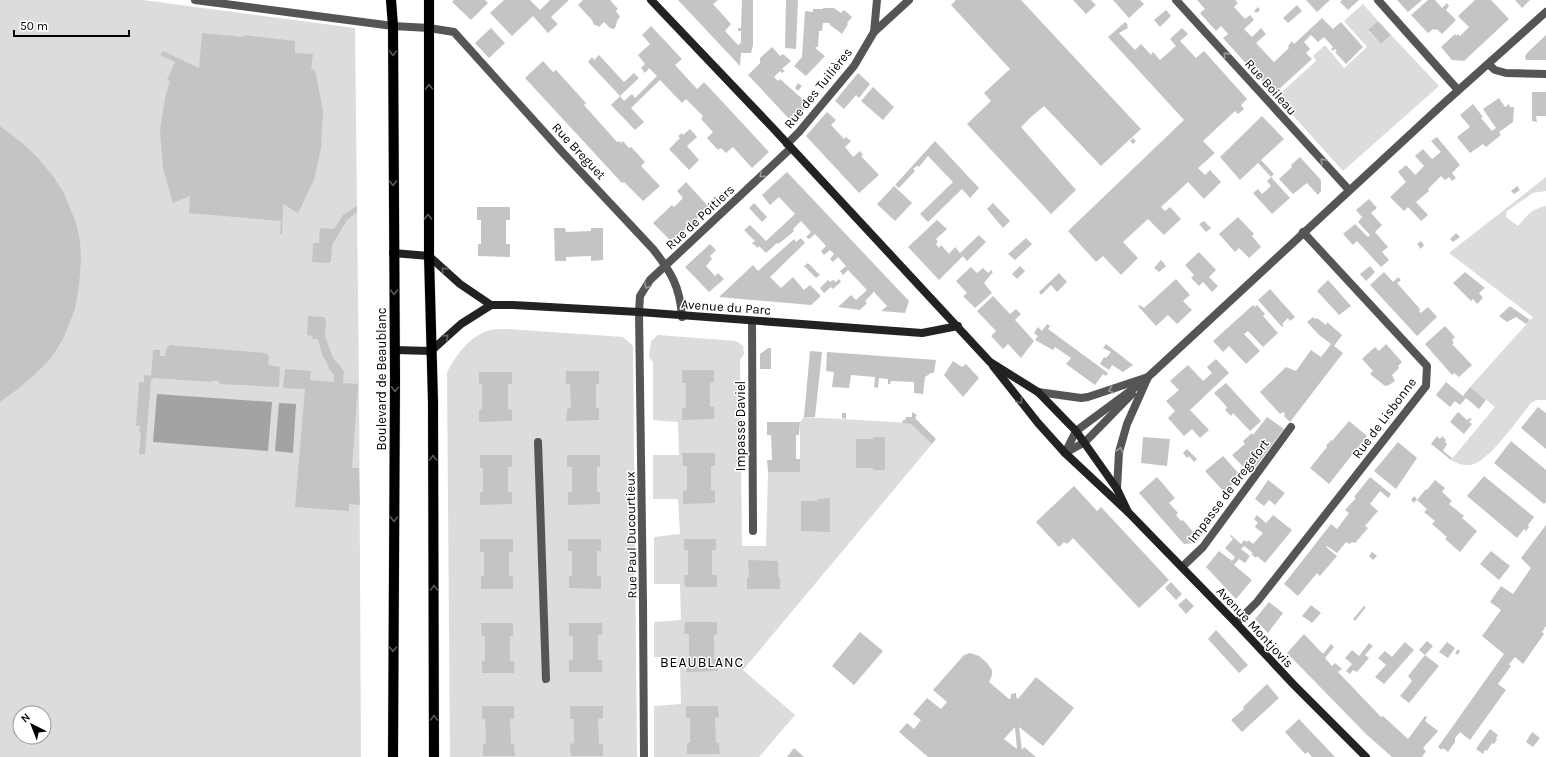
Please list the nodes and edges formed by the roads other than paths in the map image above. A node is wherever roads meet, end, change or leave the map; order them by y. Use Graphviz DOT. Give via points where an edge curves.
graph roads {
  1 [pos="195,0"];
  2 [pos="391,0"];
  3 [pos="429,0"];
  4 [pos="651,0"];
  5 [pos="877,0"];
  6 [pos="909,0"];
  7 [pos="1176,0"];
  8 [pos="1378,0"];
  9 [pos="1546,12"];
  10 [pos="392,26"];
  11 [pos="429,28"];
  12 [pos="874,32"];
  13 [pos="1488,64"];
  14 [pos="1546,74"];
  15 [pos="1458,90"];
  16 [pos="789,146"];
  17 [pos="1349,190"];
  18 [pos="1303,232"];
  19 [pos="393,253"];
  20 [pos="429,256"];
  21 [pos="666,265"];
  22 [pos="491,305"];
  23 [pos="639,312"];
  24 [pos="682,317"];
  25 [pos="752,321"];
  26 [pos="958,326"];
  27 [pos="394,350"];
  28 [pos="431,351"];
  29 [pos="990,362"];
  30 [pos="1148,378"];
  31 [pos="1038,392"];
  32 [pos="1291,427"];
  33 [pos="1076,430"];
  34 [pos="538,442"];
  35 [pos="1085,442"];
  36 [pos="1065,453"];
  37 [pos="1117,489"];
  38 [pos="1128,512"];
  39 [pos="753,531"];
  40 [pos="1182,567"];
  41 [pos="1236,623"];
  42 [pos="546,679"];
  43 [pos="393,757"];
  44 [pos="434,757"];
  45 [pos="644,757"];
  46 [pos="1366,757"];
  1 -- 10 [label="street, Rue Breguet"];
  2 -- 10 [label="main road, Boulevard de Beaublanc"];
  3 -- 11 [label="main road"];
  4 -- 16 [label="main road"];
  5 -- 12 [label="street, Rue des Tuilières"];
  6 -- 12 [label="street"];
  17 -- 7 [label="street, Rue Boileau, one-way"];
  8 -- 15 [label="street"];
  9 -- 13 [label="street"];
  10 -- 11 [label="street, Rue Breguet"];
  10 -- 19 [label="main road, Boulevard de Beaublanc, one-way"];
  20 -- 11 [label="main road, one-way"];
  11 -- 21 [label="street, Rue Breguet" via="454,32"];
  12 -- 16 [label="street, Rue des Tuilières" via="854,66"];
  13 -- 14 [label="street" via="1506,74"];
  13 -- 15 [label="street"];
  15 -- 17 [label="street"];
  16 -- 21 [label="street, Rue de Poitiers, one-way"];
  16 -- 26 [label="main road"];
  17 -- 18 [label="street"];
  18 -- 30 [label="street"];
  18 -- 41 [label="street, Rue de Lisbonne" via="1427,366 1426,386 1257,602"];
  19 -- 20 [label="main road"];
  19 -- 27 [label="main road, Boulevard de Beaublanc, one-way"];
  22 -- 20 [label="main road, one-way" via="460,284"];
  20 -- 28 [label="main road"];
  21 -- 23 [label="street, Rue de Poitiers, one-way" via="650,280 640,296"];
  21 -- 24 [label="street, Rue Breguet" via="675,280"];
  22 -- 23 [label="main road, Avenue du Parc"];
  28 -- 22 [label="main road, one-way" via="461,324"];
  23 -- 24 [label="main road, Avenue du Parc"];
  23 -- 45 [label="street, Rue Paul Ducourtieux"];
  24 -- 25 [label="main road, Avenue du Parc"];
  25 -- 26 [label="main road, Avenue du Parc" via="922,333"];
  25 -- 39 [label="street, Impasse Daviel"];
  26 -- 29 [label="main road"];
  27 -- 28 [label="main road"];
  27 -- 43 [label="main road, Boulevard de Beaublanc, one-way"];
  44 -- 28 [label="main road, one-way"];
  29 -- 31 [label="main road, Avenue Montjovis"];
  29 -- 36 [label="main road, Avenue Montjovis, one-way"];
  30 -- 31 [label="street, one-way" via="1081,398"];
  30 -- 33 [label="street"];
  30 -- 35 [label="street"];
  37 -- 30 [label="street, one-way" via="1118,459 1125,431"];
  31 -- 33 [label="main road, Avenue Montjovis"];
  32 -- 40 [label="street, Impasse de Bregefort" via="1202,547"];
  33 -- 35 [label="main road, Avenue Montjovis"];
  33 -- 36 [label="street"];
  34 -- 42 [label="street"];
  35 -- 36 [label="street"];
  35 -- 37 [label="main road, Avenue Montjovis"];
  36 -- 38 [label="main road, Avenue Montjovis"];
  37 -- 38 [label="main road, Avenue Montjovis"];
  38 -- 40 [label="main road, Avenue Montjovis"];
  40 -- 41 [label="main road, Avenue Montjovis"];
  41 -- 46 [label="main road, Avenue Montjovis"];
}
